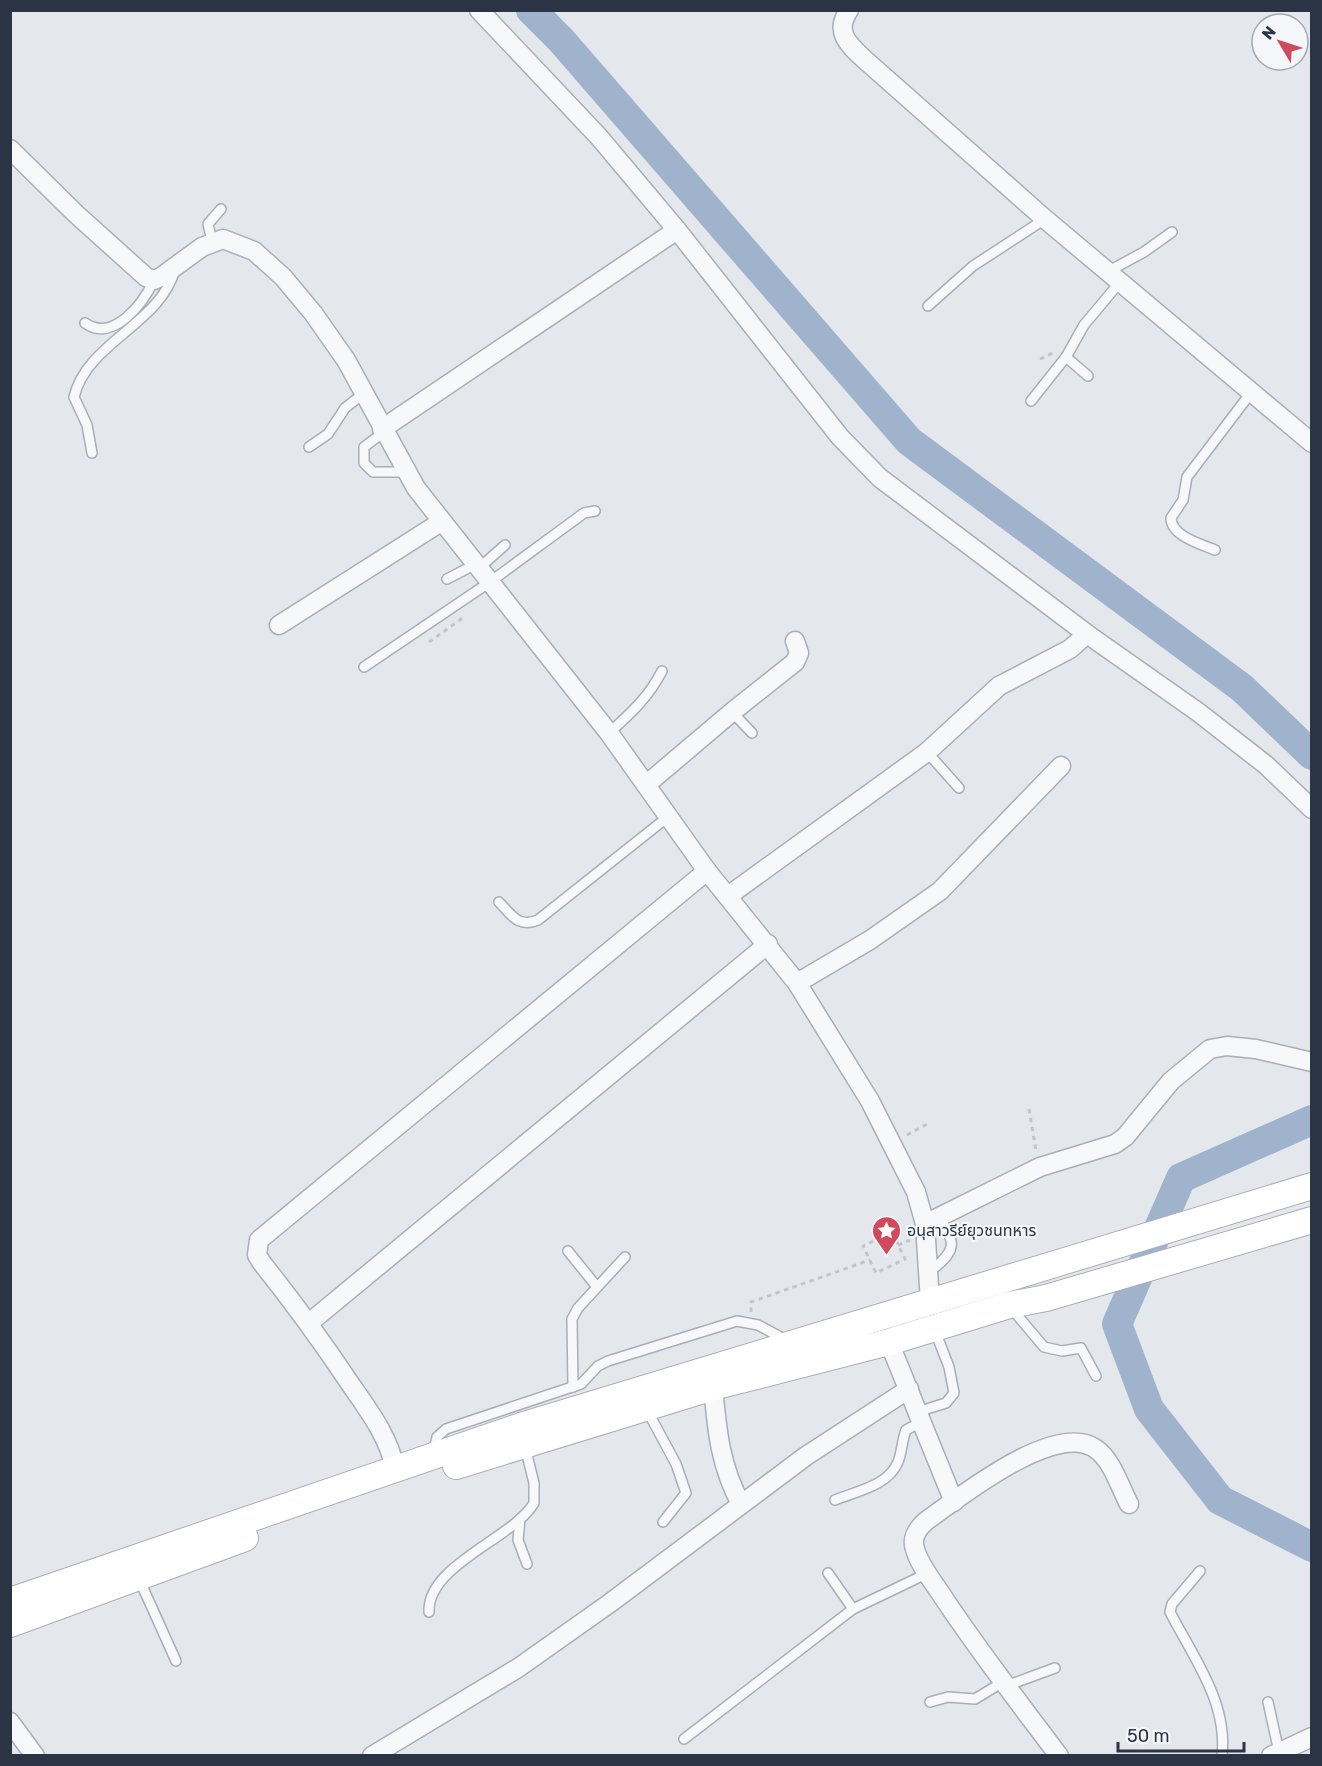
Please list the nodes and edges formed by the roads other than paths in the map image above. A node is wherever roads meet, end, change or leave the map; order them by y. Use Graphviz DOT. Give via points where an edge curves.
graph roads {
  1 [pos="479,10"];
  2 [pos="849,10"];
  3 [pos="14,159"];
  4 [pos="220,208"];
  5 [pos="1045,219"];
  6 [pos="677,230"];
  7 [pos="1172,232"];
  8 [pos="212,241"];
  9 [pos="175,268"];
  10 [pos="1113,277"];
  11 [pos="154,280"];
  12 [pos="928,306"];
  13 [pos="84,323"];
  14 [pos="1066,357"];
  15 [pos="1088,376"];
  16 [pos="363,394"];
  17 [pos="1250,394"];
  18 [pos="1031,401"];
  19 [pos="383,430"];
  20 [pos="1311,443"];
  21 [pos="309,447"];
  22 [pos="92,453"];
  23 [pos="408,472"];
  24 [pos="595,512"];
  25 [pos="441,522"];
  26 [pos="505,544"];
  27 [pos="1215,550"];
  28 [pos="481,572"];
  29 [pos="447,579"];
  30 [pos="279,625"];
  31 [pos="1087,634"];
  32 [pos="795,640"];
  33 [pos="364,667"];
  34 [pos="662,671"];
  35 [pos="732,712"];
  36 [pos="609,733"];
  37 [pos="752,733"];
  38 [pos="927,752"];
  39 [pos="1061,766"];
  40 [pos="647,784"];
  41 [pos="959,788"];
  42 [pos="1311,809"];
  43 [pos="669,816"];
  44 [pos="707,871"];
  45 [pos="728,896"];
  46 [pos="499,902"];
  47 [pos="768,944"];
  48 [pos="797,983"];
  49 [pos="1311,1062"];
  50 [pos="1311,1186"];
  51 [pos="932,1220"];
  52 [pos="1311,1221"];
  53 [pos="568,1251"];
  54 [pos="625,1257"];
  55 [pos="928,1272"];
  56 [pos="597,1287"];
  57 [pos="1009,1305"];
  58 [pos="931,1314"];
  59 [pos="309,1323"];
  60 [pos="889,1342"];
  61 [pos="793,1344"];
  62 [pos="1096,1376"];
  63 [pos="573,1387"];
  64 [pos="713,1388"];
  65 [pos="909,1389"];
  66 [pos="646,1407"];
  67 [pos="919,1417"];
  68 [pos="524,1445"];
  69 [pos="432,1456"];
  70 [pos="395,1469"];
  71 [pos="835,1500"];
  72 [pos="954,1502"];
  73 [pos="741,1504"];
  74 [pos="1129,1504"];
  75 [pos="520,1520"];
  76 [pos="663,1522"];
  77 [pos="527,1564"];
  78 [pos="1200,1571"];
  79 [pos="828,1573"];
  80 [pos="928,1573"];
  81 [pos="138,1577"];
  82 [pos="10,1600"];
  83 [pos="853,1609"];
  84 [pos="429,1612"];
  85 [pos="10,1624"];
  86 [pos="176,1661"];
  87 [pos="1055,1668"];
  88 [pos="1005,1684"];
  89 [pos="930,1702"];
  90 [pos="1268,1702"];
  91 [pos="10,1722"];
  92 [pos="1311,1737"];
  93 [pos="684,1739"];
  94 [pos="1274,1754"];
  95 [pos="35,1755"];
  96 [pos="372,1755"];
  97 [pos="1059,1755"];
  98 [pos="1222,1755"];
  1 -- 6 [label="street" via="599,137"];
  2 -- 5 [label="street" via="841,26 848,44"];
  3 -- 11 [label="street" via="135,268"];
  4 -- 8 [label="lane" via="208,224"];
  5 -- 10 [label="street"];
  5 -- 12 [label="lane" via="974,266"];
  6 -- 19 [label="street"];
  6 -- 31 [label="street" via="840,437 880,478"];
  7 -- 10 [label="lane"];
  8 -- 9 [label="street"];
  8 -- 16 [label="street" via="223,239 241,244 283,277 336,346"];
  9 -- 11 [label="street"];
  9 -- 22 [label="lane" via="170,286 160,299 96,360 76,389 74,397 87,425"];
  10 -- 14 [label="lane"];
  10 -- 17 [label="street"];
  11 -- 13 [label="lane" via="136,307 108,329 99,330"];
  14 -- 15 [label="lane"];
  14 -- 18 [label="lane"];
  16 -- 19 [label="street"];
  16 -- 21 [label="lane" via="345,408 328,434"];
  17 -- 20 [label="street"];
  17 -- 27 [label="lane" via="1187,477 1183,500 1171,518 1175,529"];
  19 -- 23 [label="street"];
  19 -- 23 [label="lane" via="364,447 364,463 373,472"];
  23 -- 25 [label="street"];
  24 -- 28 [label="lane" via="584,513"];
  25 -- 28 [label="street"];
  25 -- 30 [label="street"];
  26 -- 28 [label="lane"];
  28 -- 29 [label="lane"];
  28 -- 33 [label="lane"];
  28 -- 36 [label="street"];
  31 -- 38 [label="street" via="1070,649 999,686"];
  31 -- 42 [label="street" via="1198,712"];
  32 -- 35 [label="street" via="799,653 795,662"];
  34 -- 36 [label="lane" via="641,704"];
  35 -- 37 [label="lane"];
  35 -- 40 [label="street"];
  36 -- 40 [label="street"];
  38 -- 41 [label="lane"];
  38 -- 45 [label="street"];
  39 -- 48 [label="street" via="940,891 870,940"];
  40 -- 43 [label="street"];
  43 -- 44 [label="street"];
  43 -- 46 [label="lane" via="538,920 521,924"];
  44 -- 45 [label="street"];
  44 -- 59 [label="street" via="259,1240 257,1255"];
  45 -- 47 [label="street"];
  47 -- 48 [label="street"];
  47 -- 59 [label="street"];
  48 -- 51 [label="street" via="870,1101"];
  49 -- 51 [label="street" via="1256,1049 1210,1048 1171,1080 1125,1137 1095,1152 1040,1167"];
  50 -- 58 [label="main road" via="1096,1251"];
  51 -- 55 [label="street"];
  51 -- 55 [label="lane" via="952,1238 952,1246 943,1261"];
  52 -- 57 [label="main road" via="1046,1298"];
  53 -- 56 [label="lane"];
  54 -- 56 [label="lane"];
  55 -- 58 [label="street"];
  56 -- 63 [label="lane" via="572,1319"];
  57 -- 58 [label="main road"];
  57 -- 62 [label="lane" via="1044,1347 1062,1351 1081,1348"];
  58 -- 60 [label="main road"];
  58 -- 61 [label="main road"];
  58 -- 67 [label="lane" via="954,1393 946,1403"];
  59 -- 70 [label="street" via="391,1449"];
  60 -- 64 [label="main road"];
  60 -- 65 [label="street"];
  61 -- 63 [label="lane" via="758,1324 738,1321 608,1361 585,1382"];
  61 -- 69 [label="main road"];
  63 -- 69 [label="lane" via="446,1429 437,1437"];
  64 -- 66 [label="main road"];
  64 -- 73 [label="street" via="720,1455"];
  65 -- 67 [label="street"];
  65 -- 73 [label="street"];
  66 -- 68 [label="main road"];
  66 -- 76 [label="lane" via="684,1481 686,1493"];
  67 -- 71 [label="lane" via="906,1430 899,1459 884,1481"];
  67 -- 72 [label="street"];
  68 -- 75 [label="lane" via="536,1494 531,1509"];
  68 -- 81 [label="main road" via="355,1499"];
  69 -- 70 [label="main road"];
  70 -- 82 [label="main road"];
  72 -- 74 [label="street" via="1022,1457 1072,1440 1098,1450"];
  72 -- 80 [label="street" via="918,1528 914,1538 914,1548"];
  73 -- 96 [label="street" via="518,1668"];
  75 -- 77 [label="lane" via="518,1540"];
  75 -- 84 [label="lane" via="475,1549 447,1576 429,1601"];
  78 -- 98 [label="lane" via="1172,1604 1170,1612 1216,1697"];
  79 -- 83 [label="lane"];
  80 -- 83 [label="lane"];
  80 -- 88 [label="street"];
  81 -- 85 [label="main road"];
  81 -- 86 [label="lane"];
  83 -- 93 [label="lane"];
  87 -- 88 [label="lane"];
  88 -- 89 [label="lane" via="975,1699 948,1696"];
  88 -- 97 [label="street"];
  90 -- 94 [label="lane"];
  91 -- 95 [label="street"];
  92 -- 94 [label="street"];
}
